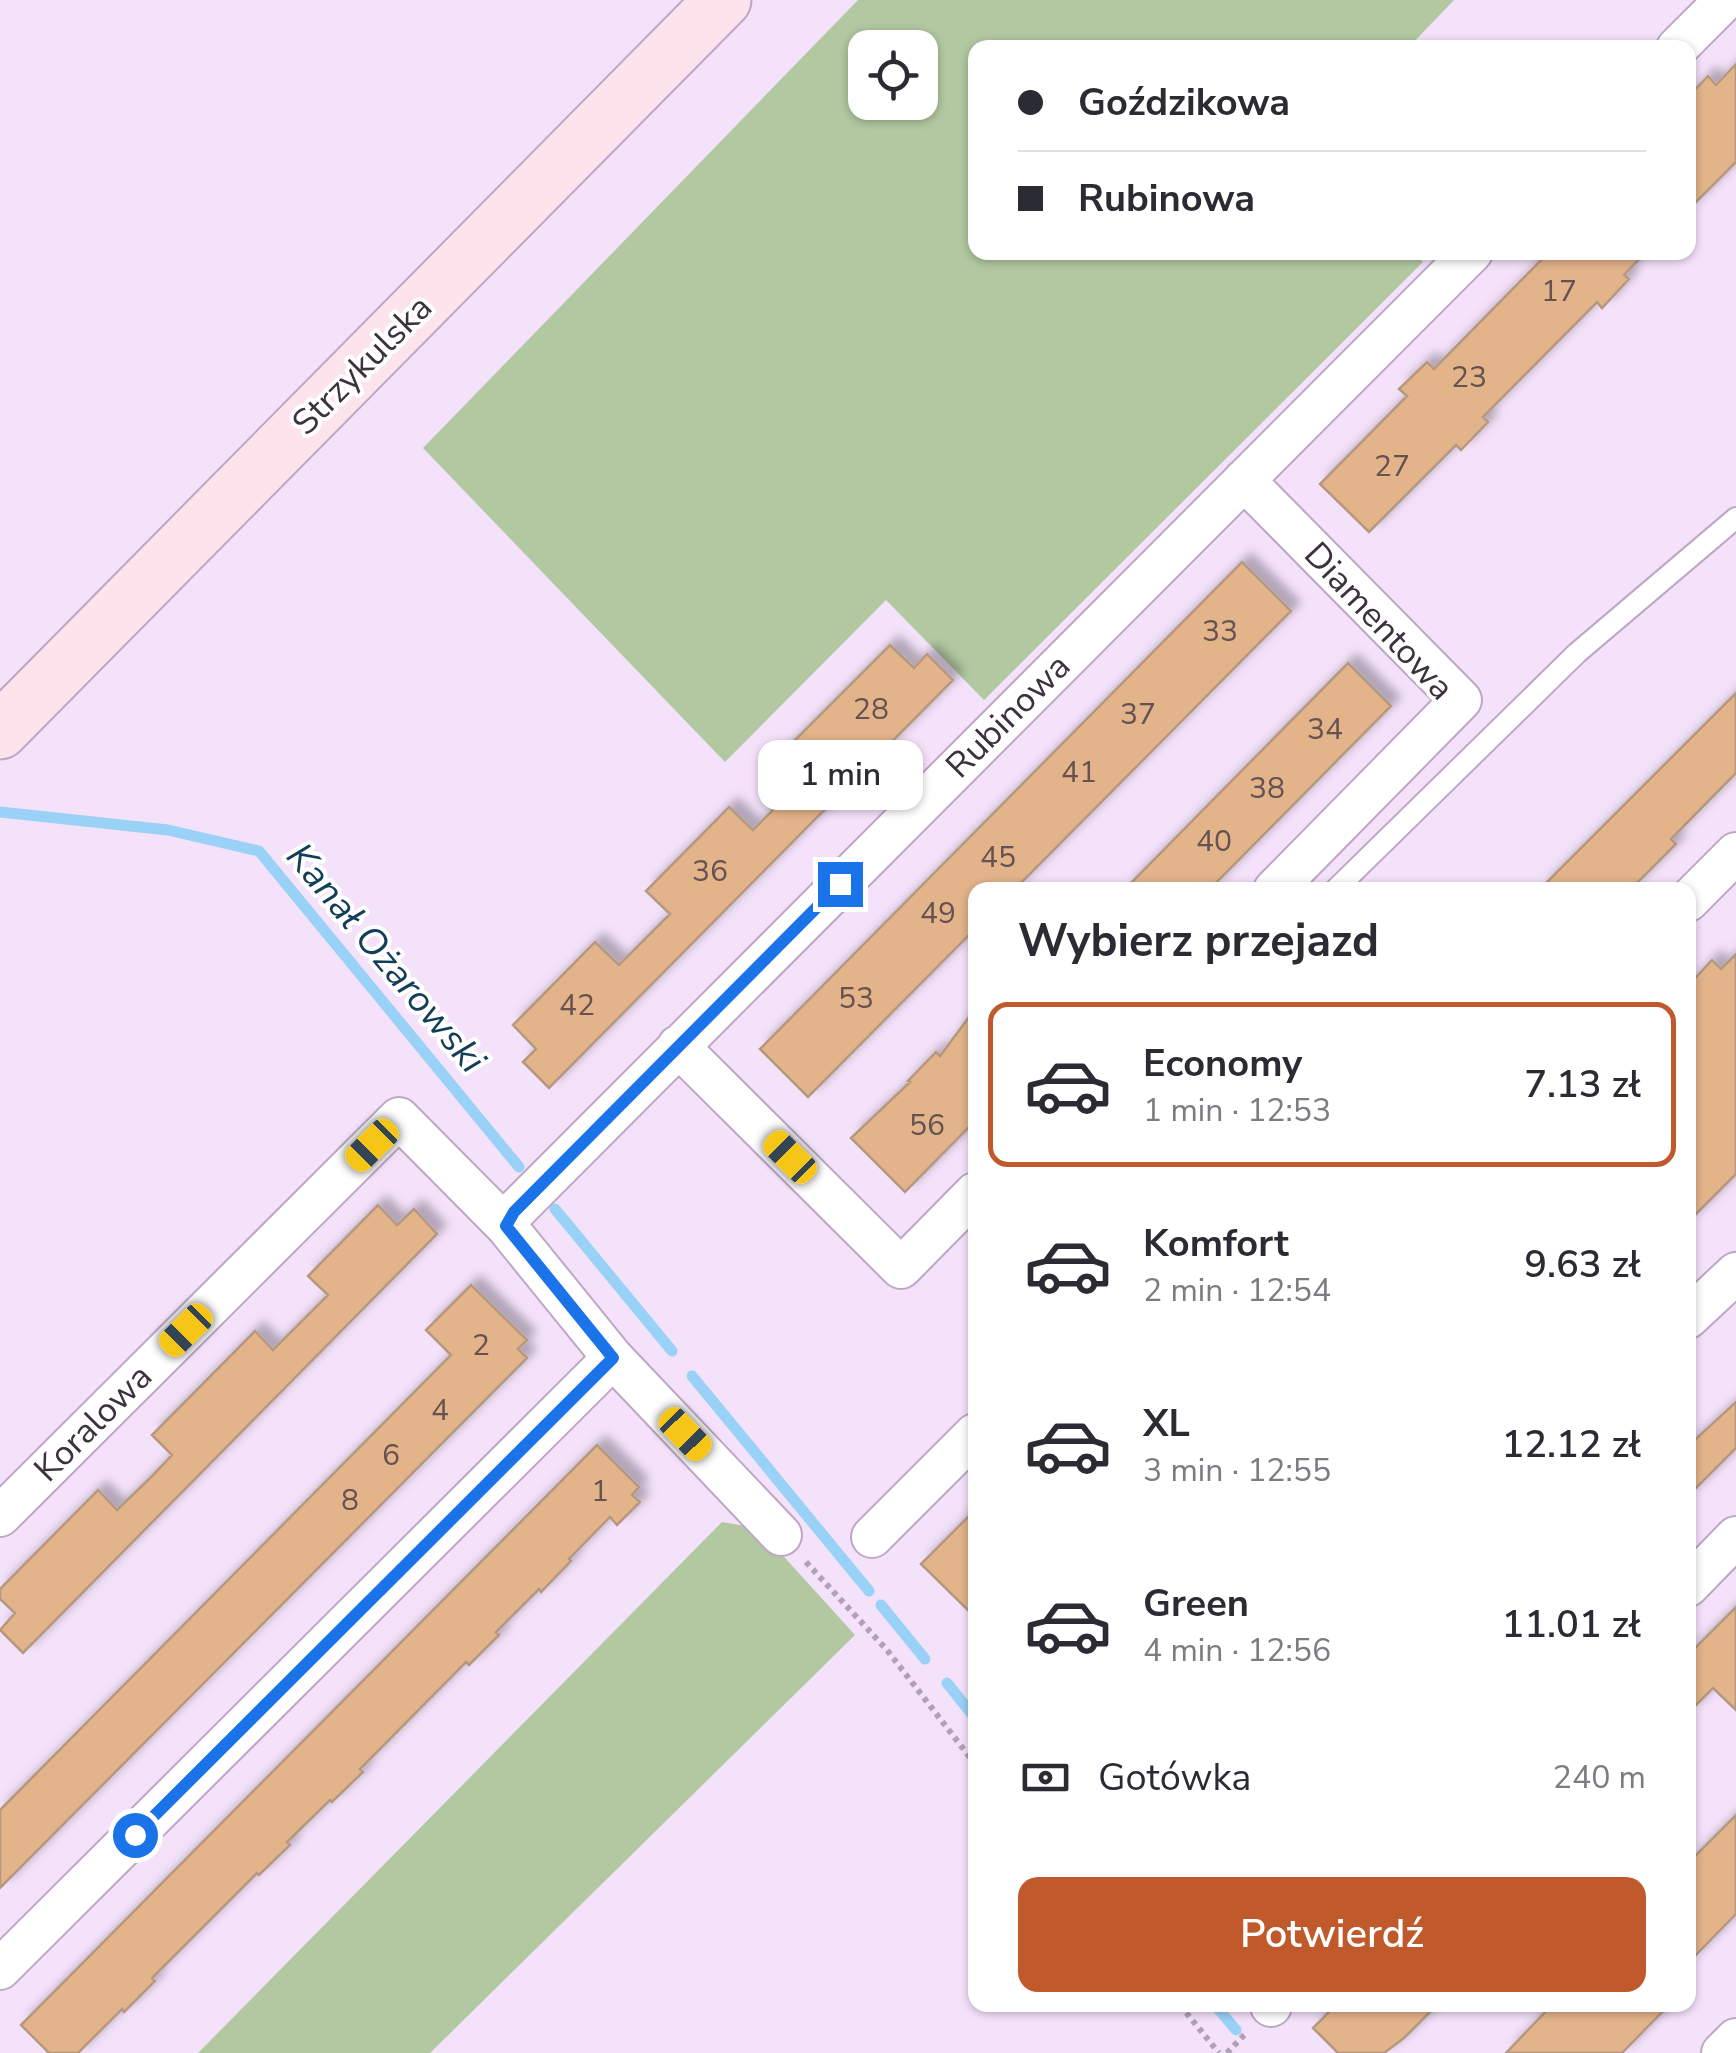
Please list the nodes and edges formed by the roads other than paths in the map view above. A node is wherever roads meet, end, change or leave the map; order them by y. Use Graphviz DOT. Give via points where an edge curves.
graph roads {
  1 [pos="724,0"];
  2 [pos="1725,0"];
  3 [pos="1685,40"];
  4 [pos="1464,260"];
  5 [pos="1244,480"];
  6 [pos="1736,518"];
  7 [pos="0,731"];
  8 [pos="1736,853"];
  9 [pos="1282,882"];
  10 [pos="1343,882"];
  11 [pos="1696,893"];
  12 [pos="678,1046"];
  13 [pos="968,1200"];
  14 [pos="506,1226"];
  15 [pos="1736,1273"];
  16 [pos="1696,1310"];
  17 [pos="613,1358"];
  18 [pos="968,1441"];
  19 [pos="0,1516"];
  20 [pos="781,1535"];
  21 [pos="872,1537"];
  22 [pos="1736,1537"];
  23 [pos="1696,1578"];
  24 [pos="0,1969"];
  25 [pos="1736,2039"];
  26 [pos="1722,2053"];
  1 -- 7 [label="street, Strzykulska"];
  2 -- 3 [label="street"];
  4 -- 5 [label="street, Rubinowa"];
  5 -- 9 [label="street, Diamentowa" via="1461,700"];
  5 -- 12 [label="street, Rubinowa"];
  6 -- 10 [label="lane" via="1577,652"];
  8 -- 11 [label="street"];
  12 -- 13 [label="street" via="901,1268"];
  12 -- 14 [label="street, Rubinowa"];
  14 -- 17 [label="street"];
  14 -- 19 [label="street, Koralowa" via="399,1118"];
  15 -- 16 [label="street"];
  17 -- 20 [label="street"];
  17 -- 24 [label="street"];
  18 -- 21 [label="street"];
  22 -- 23 [label="street"];
  25 -- 26 [label="street"];
}
